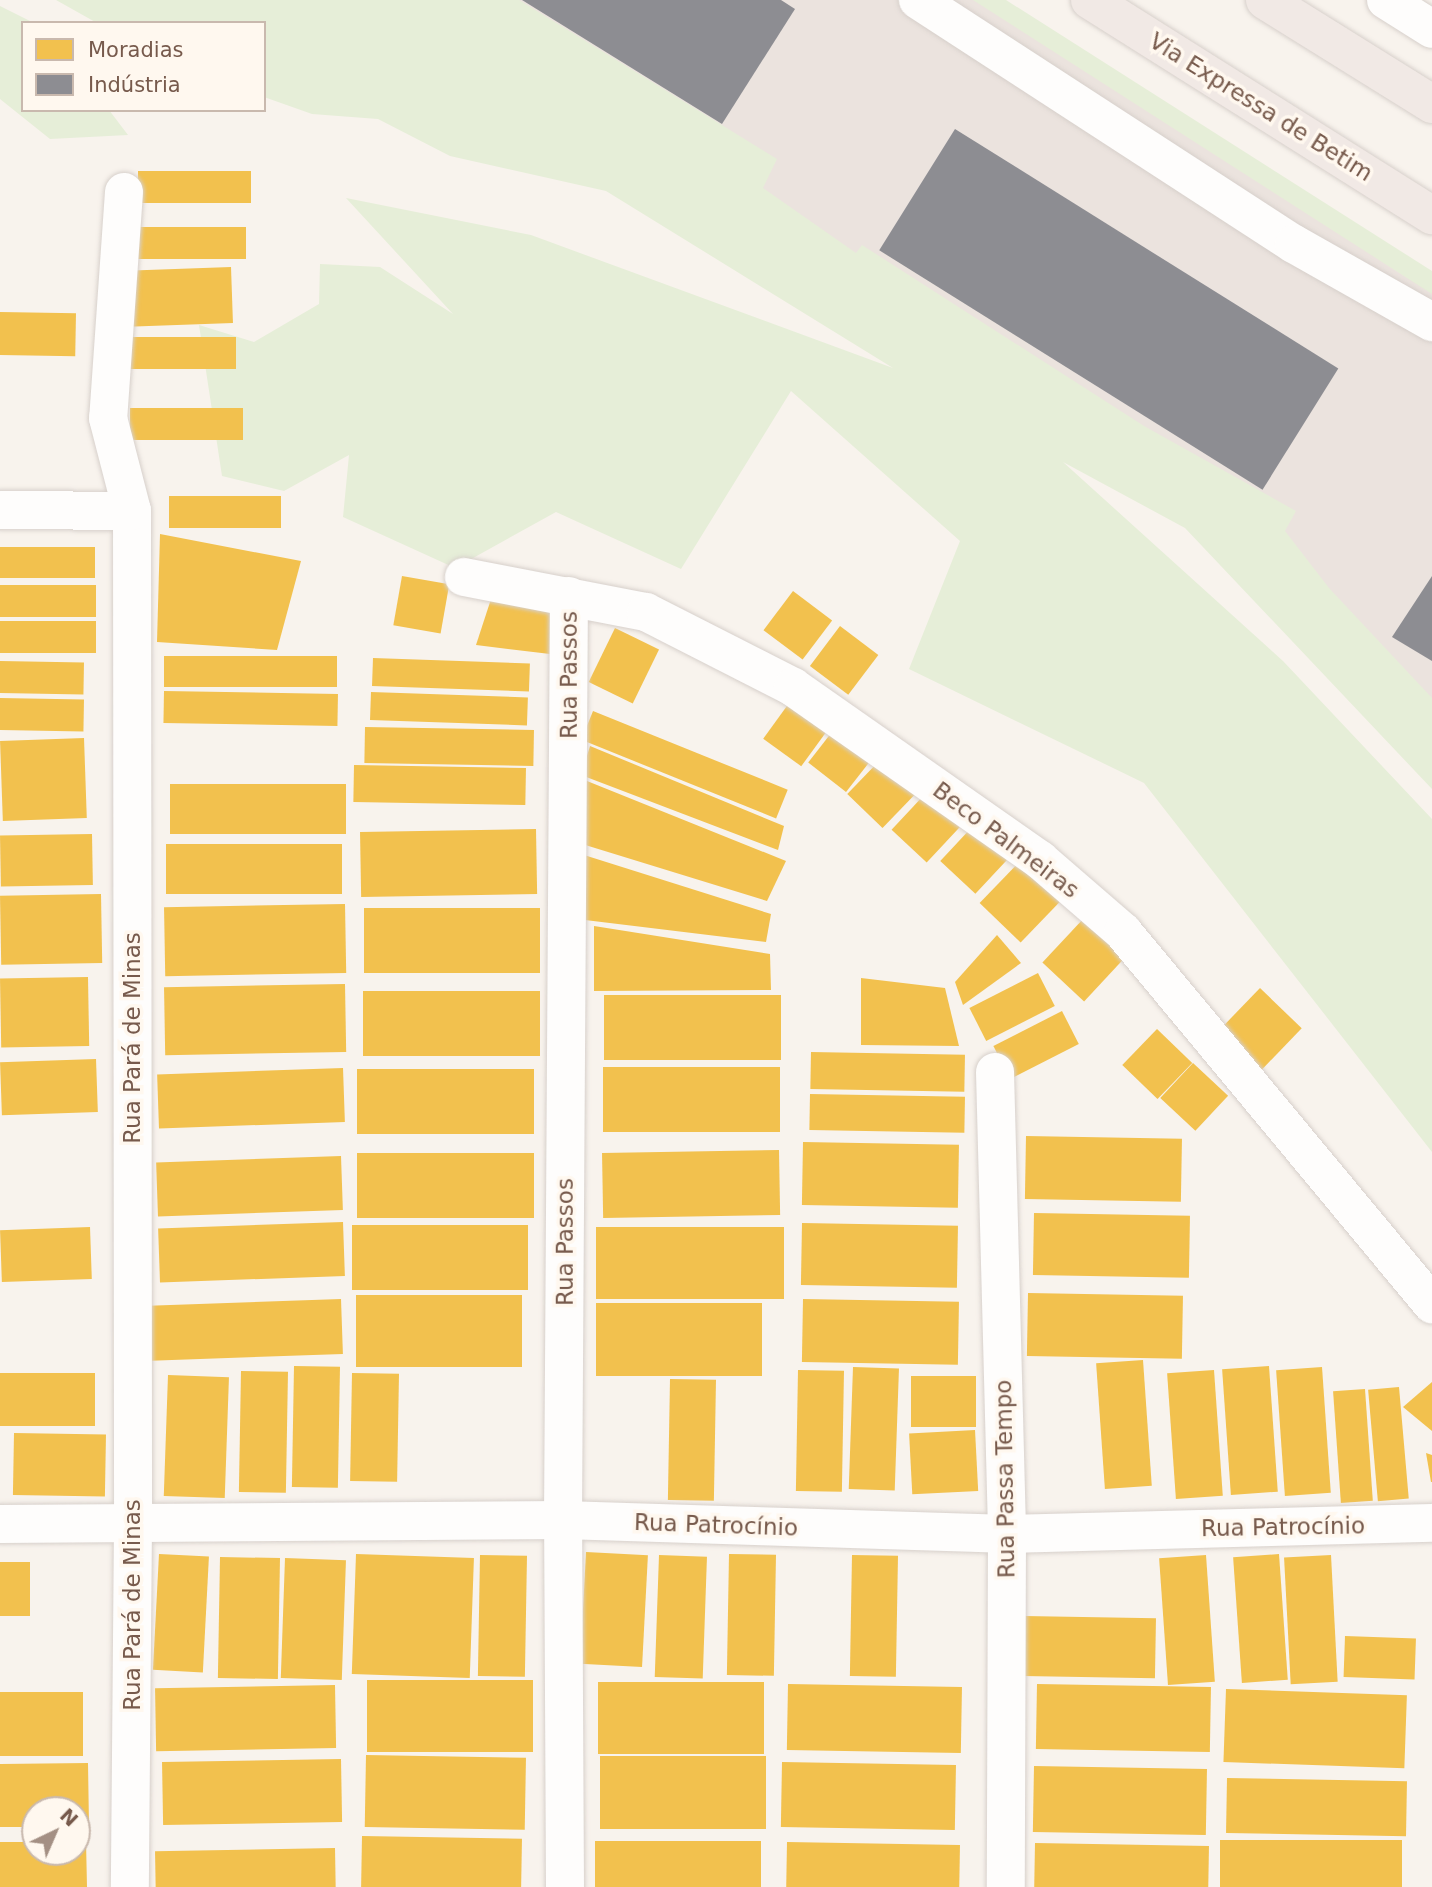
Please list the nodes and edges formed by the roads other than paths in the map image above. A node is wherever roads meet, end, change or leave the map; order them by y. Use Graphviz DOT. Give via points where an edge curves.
graph roads {
  1 [pos="918,0"];
  2 [pos="1090,0"];
  3 [pos="1265,0"];
  4 [pos="1386,0"];
  5 [pos="1432,29"];
  6 [pos="1432,104"];
  7 [pos="124,192"];
  8 [pos="1432,215"];
  9 [pos="1432,322"];
  10 [pos="0,510"];
  11 [pos="132,511"];
  12 [pos="464,577"];
  13 [pos="569,596"];
  14 [pos="995,1072"];
  15 [pos="1432,1304"];
  16 [pos="563,1520"];
  17 [pos="1432,1523"];
  18 [pos="0,1524"];
  19 [pos="133,1524"];
  20 [pos="1007,1534"];
  21 [pos="130,1887"];
  22 [pos="565,1887"];
  23 [pos="1006,1887"];
  1 -- 9 [label="street" via="1294,244"];
  2 -- 8 [label="highway, Via Expressa de Betim"];
  3 -- 6 [label="highway"];
  4 -- 5 [label="street"];
  7 -- 11 [label="street, Rua Pará de Minas" via="108,418"];
  10 -- 11 [label="street"];
  11 -- 19 [label="street, Rua Pará de Minas"];
  12 -- 13 [label="street, Beco Palmeiras"];
  13 -- 15 [label="street, Beco Palmeiras" via="646,612 793,687 1040,860 1123,932"];
  13 -- 16 [label="street, Rua Passos"];
  14 -- 20 [label="street, Rua Passa Tempo"];
  16 -- 19 [label="street, Rua Patrocínio"];
  16 -- 20 [label="street, Rua Patrocínio"];
  16 -- 22 [label="street, Rua Passos"];
  17 -- 20 [label="street, Rua Patrocínio"];
  18 -- 19 [label="street, Rua Patrocínio"];
  19 -- 21 [label="street, Rua Pará de Minas"];
  20 -- 23 [label="street, Rua Passa Tempo"];
}
